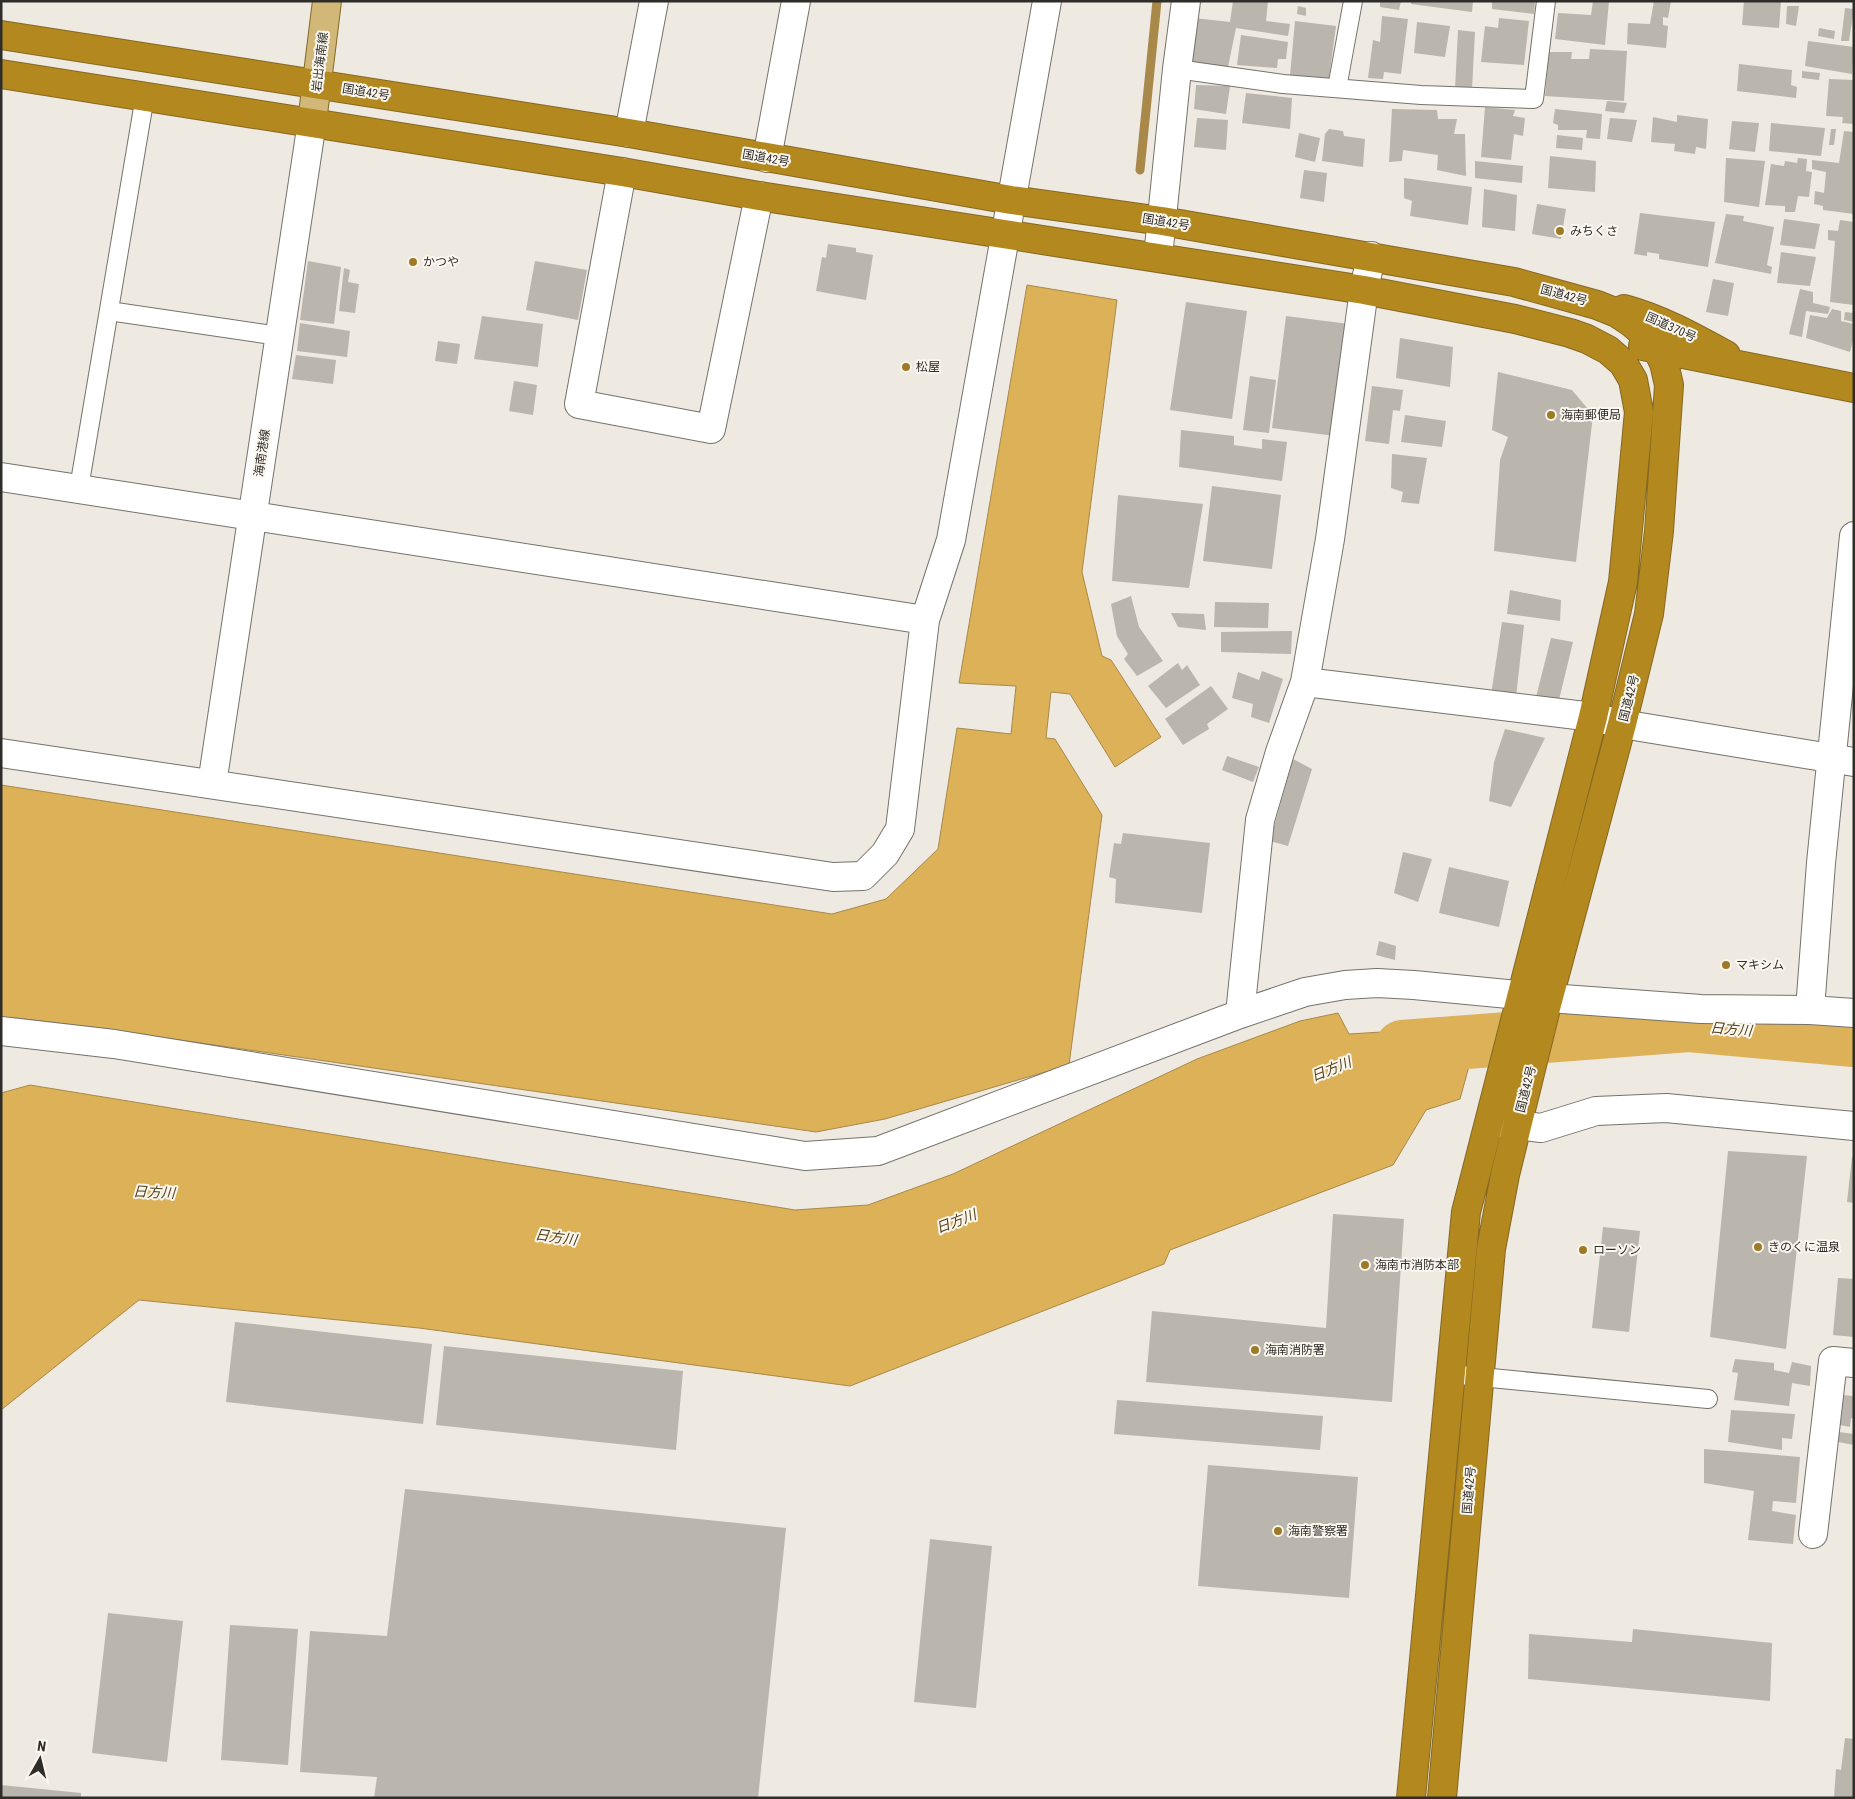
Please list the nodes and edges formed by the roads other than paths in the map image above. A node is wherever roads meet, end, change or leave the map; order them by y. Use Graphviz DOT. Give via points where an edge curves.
graph roads {
  1 [pos="327,1"];
  2 [pos="654,1"];
  3 [pos="796,1"];
  4 [pos="1047,1"];
  5 [pos="1186,1"];
  6 [pos="1354,1"];
  7 [pos="1546,1"];
  8 [pos="1,34"];
  9 [pos="1177,69"];
  10 [pos="1,74"];
  11 [pos="317,84"];
  12 [pos="1337,88"];
  13 [pos="145,96"];
  14 [pos="312,122"];
  15 [pos="629,134"];
  16 [pos="767,158"];
  17 [pos="622,172"];
  18 [pos="759,196"];
  19 [pos="1011,200"];
  20 [pos="1162,221"];
  21 [pos="1005,235"];
  22 [pos="1372,256"];
  23 [pos="1158,257"];
  24 [pos="1364,290"];
  25 [pos="1579,298"];
  26 [pos="109,311"];
  27 [pos="1570,333"];
  28 [pos="279,336"];
  29 [pos="1657,349"];
  30 [pos="1760,368"];
  31 [pos="1854,388"];
  32 [pos="1666,439"];
  33 [pos="1,477"];
  34 [pos="79,488"];
  35 [pos="253,516"];
  36 [pos="1854,536"];
  37 [pos="925,620"];
  38 [pos="1305,682"];
  39 [pos="1593,717"];
  40 [pos="1622,724"];
  41 [pos="1,753"];
  42 [pos="1843,761"];
  43 [pos="212,784"];
  44 [pos="1520,1000"];
  45 [pos="1547,1003"];
  46 [pos="1810,1010"];
  47 [pos="1854,1013"];
  48 [pos="1240,1014"];
  49 [pos="1,1032"];
  50 [pos="1490,1115"];
  51 [pos="1519,1118"];
  52 [pos="1854,1126"];
  53 [pos="1854,1363"];
  54 [pos="1450,1374"];
  55 [pos="1479,1377"];
  56 [pos="1708,1399"];
  57 [pos="1813,1534"];
  58 [pos="1411,1798"];
  59 [pos="1442,1798"];
  1 -- 11 [label="main road, 岩出海南線"];
  2 -- 15 [label="street"];
  3 -- 16 [label="street"];
  4 -- 19 [label="street"];
  5 -- 9 [label="street"];
  6 -- 12 [label="lane"];
  7 -- 12 [label="lane" via="1534,99"];
  8 -- 11 [label="highway, 国道42号"];
  9 -- 12 [label="lane"];
  9 -- 20 [label="street"];
  10 -- 13 [label="highway"];
  11 -- 14 [label="main road, 岩出海南線"];
  11 -- 15 [label="highway, 国道42号"];
  13 -- 14 [label="highway"];
  13 -- 26 [label="lane"];
  14 -- 17 [label="highway"];
  14 -- 28 [label="street, 海南港線"];
  15 -- 16 [label="highway, 国道42号"];
  16 -- 19 [label="highway, 国道42号"];
  17 -- 18 [label="highway"];
  17 -- 18 [label="street" via="579,404 711,429"];
  18 -- 21 [label="highway"];
  19 -- 20 [label="highway, 国道42号"];
  19 -- 21 [label="street"];
  20 -- 22 [label="highway, 国道42号"];
  20 -- 23 [label="street"];
  21 -- 23 [label="highway"];
  21 -- 37 [label="street" via="951,540"];
  22 -- 24 [label="street"];
  22 -- 25 [label="highway, 国道42号" via="1514,282"];
  23 -- 24 [label="highway"];
  24 -- 27 [label="highway"];
  24 -- 38 [label="street" via="1330,539"];
  25 -- 29 [label="highway, 国道42号" via="1632,322"];
  25 -- 30 [label="highway, 国道370号" via="1637,312"];
  26 -- 28 [label="lane"];
  26 -- 34 [label="lane"];
  27 -- 29 [label="highway, 国道370号"];
  27 -- 39 [label="highway" via="1618,358 1633,380 1639,412 1623,582"];
  28 -- 35 [label="street, 海南港線"];
  29 -- 30 [label="highway, 国道370号"];
  29 -- 32 [label="highway, 国道42号" via="1669,385"];
  30 -- 31 [label="highway, 国道370号"];
  30 -- 32 [label="highway, 国道370号" via="1711,366 1687,377 1673,406"];
  32 -- 40 [label="highway, 国道42号" via="1649,614"];
  33 -- 34 [label="street"];
  34 -- 35 [label="street"];
  35 -- 37 [label="street"];
  35 -- 43 [label="street, 海南港線"];
  36 -- 42 [label="street"];
  37 -- 43 [label="street" via="900,829 886,854 863,876 833,878"];
  38 -- 39 [label="street"];
  38 -- 48 [label="street" via="1260,820"];
  39 -- 40 [label="street"];
  39 -- 44 [label="highway"];
  40 -- 42 [label="street"];
  40 -- 45 [label="highway, 国道42号"];
  41 -- 43 [label="street"];
  42 -- 46 [label="street" via="1821,862"];
  44 -- 45 [label="street"];
  44 -- 48 [label="street" via="1414,985 1345,985 1305,992"];
  44 -- 50 [label="highway"];
  45 -- 46 [label="street"];
  45 -- 51 [label="highway, 国道42号"];
  46 -- 47 [label="street"];
  48 -- 49 [label="street" via="878,1151 805,1156 123,1046"];
  50 -- 51 [label="street"];
  50 -- 54 [label="highway" via="1466,1212"];
  51 -- 52 [label="street" via="1541,1128 1596,1111 1666,1108"];
  51 -- 55 [label="highway, 国道42号" via="1491,1249"];
  53 -- 57 [label="street" via="1833,1361"];
  54 -- 55 [label="lane"];
  54 -- 58 [label="highway"];
  55 -- 56 [label="lane"];
  55 -- 59 [label="highway, 国道42号"];
}
